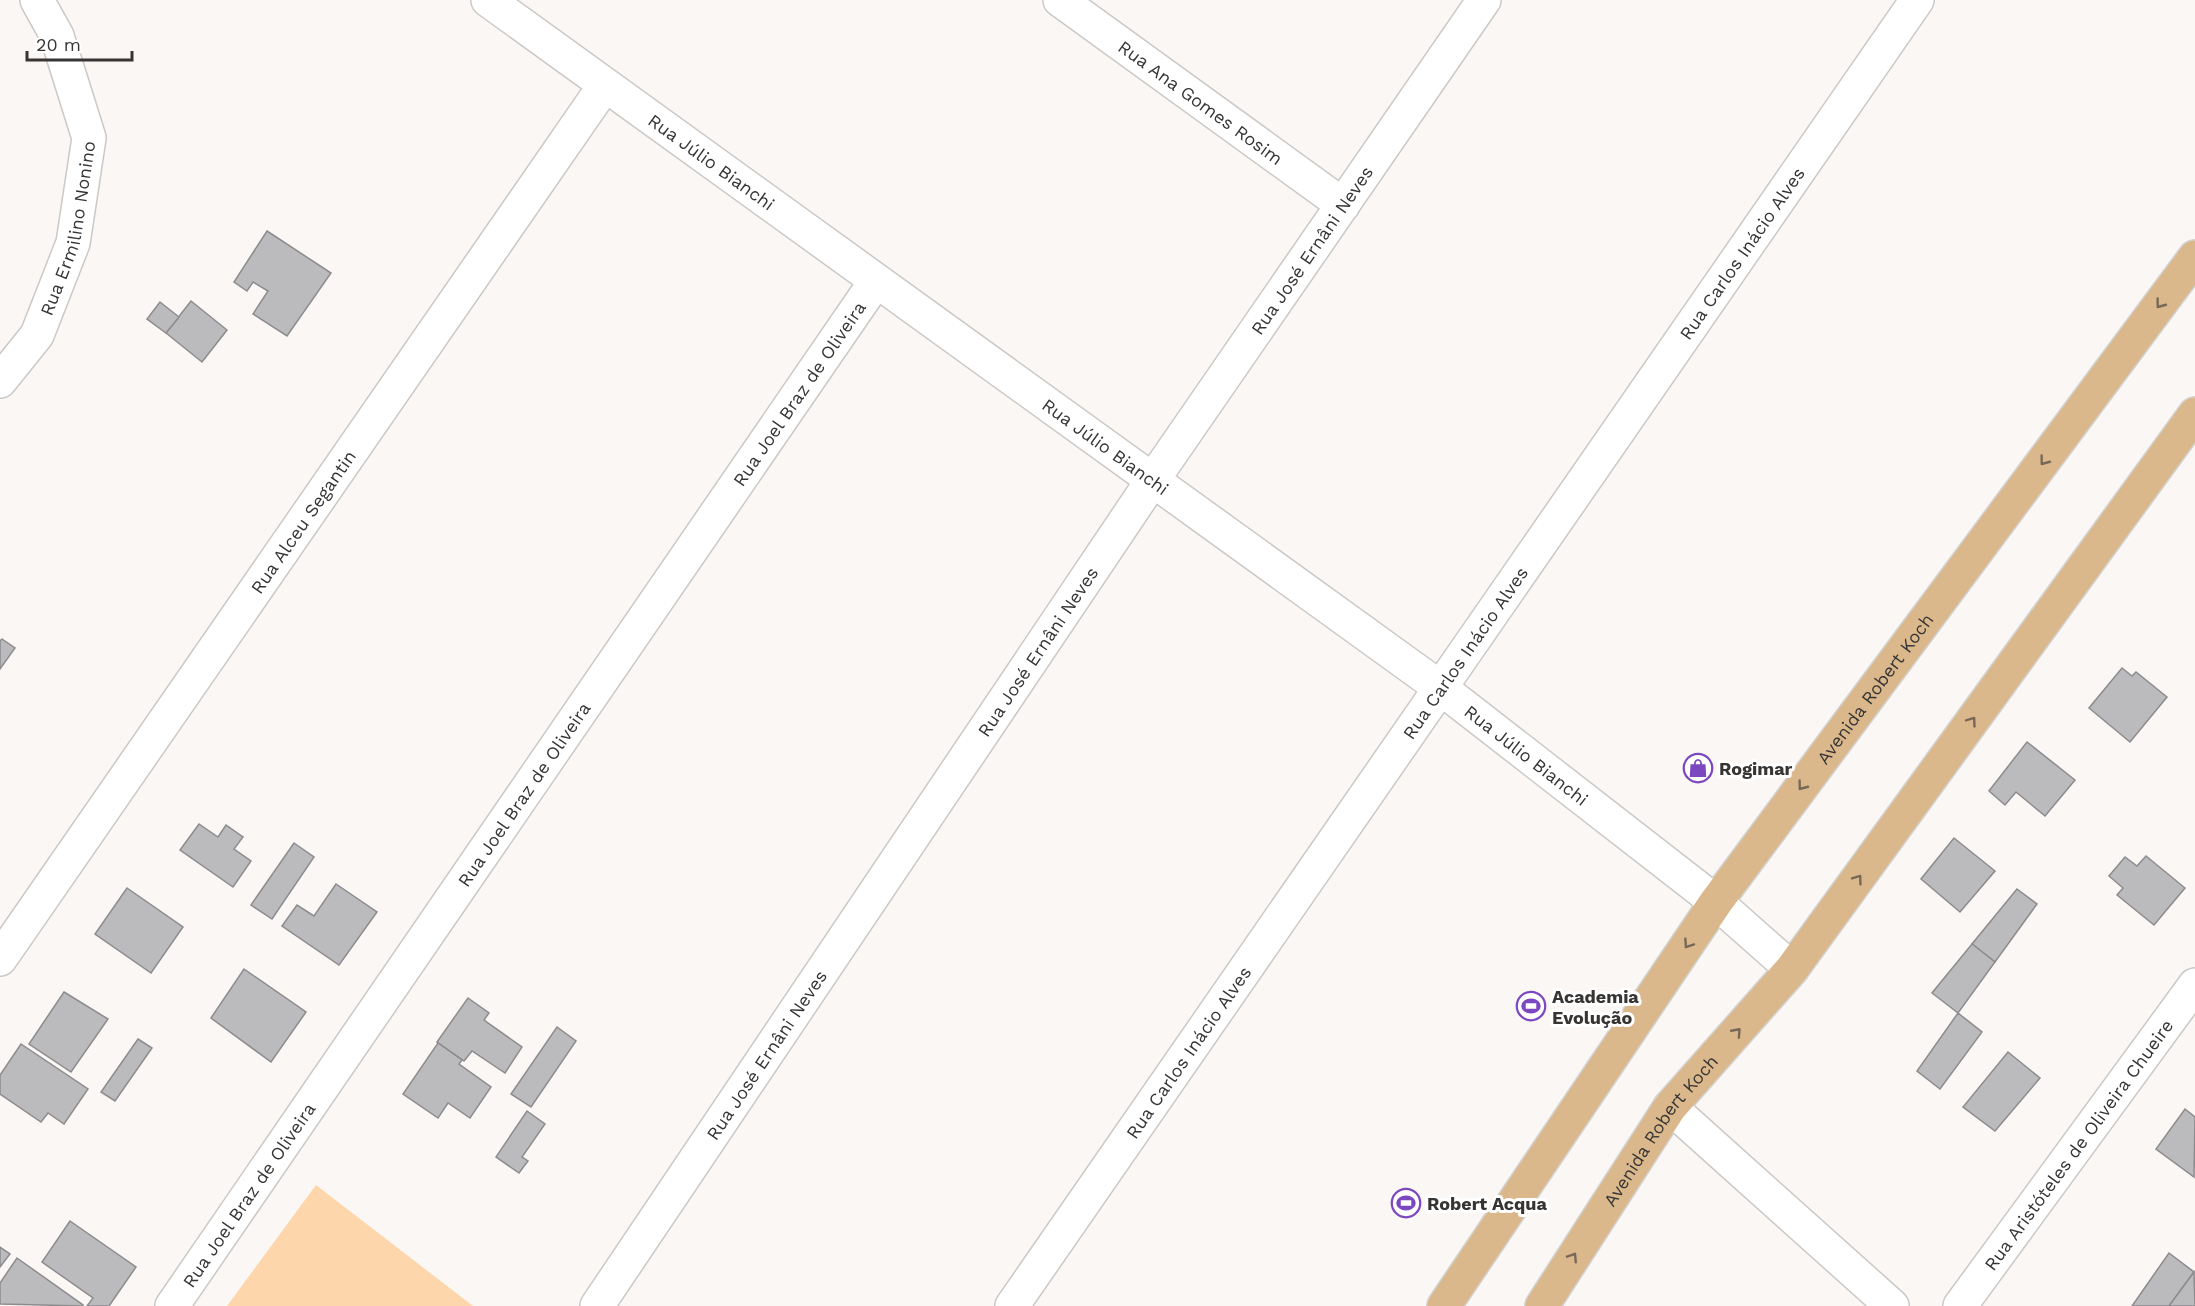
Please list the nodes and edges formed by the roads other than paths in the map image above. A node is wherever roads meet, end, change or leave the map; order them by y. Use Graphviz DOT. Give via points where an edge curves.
graph roads {
  1 [pos="37,0"];
  2 [pos="488,0"];
  3 [pos="1060,0"];
  4 [pos="1484,0"];
  5 [pos="1917,0"];
  6 [pos="606,85"];
  7 [pos="1344,205"];
  8 [pos="2195,257"];
  9 [pos="876,281"];
  10 [pos="0,381"];
  11 [pos="2195,414"];
  12 [pos="1152,481"];
  13 [pos="1442,689"];
  14 [pos="1716,902"];
  15 [pos="0,958"];
  16 [pos="1792,969"];
  17 [pos="2195,985"];
  18 [pos="1670,1107"];
  19 [pos="172,1306"];
  20 [pos="597,1306"];
  21 [pos="1012,1306"];
  22 [pos="1444,1306"];
  23 [pos="1542,1306"];
  24 [pos="1892,1306"];
  25 [pos="1960,1306"];
  1 -- 10 [label="street, Rua Ermilino Nonino" via="57,36 89,138 73,243 37,335"];
  2 -- 6 [label="street, Rua Júlio Bianchi"];
  3 -- 7 [label="street, Rua Ana Gomes Rosim"];
  4 -- 7 [label="street, Rua José Ernâni Neves"];
  5 -- 13 [label="street, Rua Carlos Inácio Alves"];
  6 -- 9 [label="street, Rua Júlio Bianchi"];
  6 -- 15 [label="street, Rua Alceu Segantin"];
  7 -- 12 [label="street, Rua José Ernâni Neves"];
  8 -- 14 [label="main road, Avenida Robert Koch, one-way"];
  9 -- 12 [label="street, Rua Júlio Bianchi"];
  9 -- 19 [label="street, Rua Joel Braz de Oliveira"];
  16 -- 11 [label="main road, Avenida Robert Koch, one-way"];
  12 -- 13 [label="street, Rua Júlio Bianchi"];
  12 -- 20 [label="street, Rua José Ernâni Neves"];
  13 -- 14 [label="street, Rua Júlio Bianchi"];
  13 -- 21 [label="street, Rua Carlos Inácio Alves"];
  14 -- 16 [label="street, Rua Júlio Bianchi"];
  14 -- 22 [label="main road, Avenida Robert Koch, one-way"];
  18 -- 16 [label="main road, Avenida Robert Koch, one-way"];
  17 -- 25 [label="street, Rua Aristóteles de Oliveira Chueire"];
  23 -- 18 [label="main road, Avenida Robert Koch, one-way"];
  18 -- 24 [label="street"];
}
